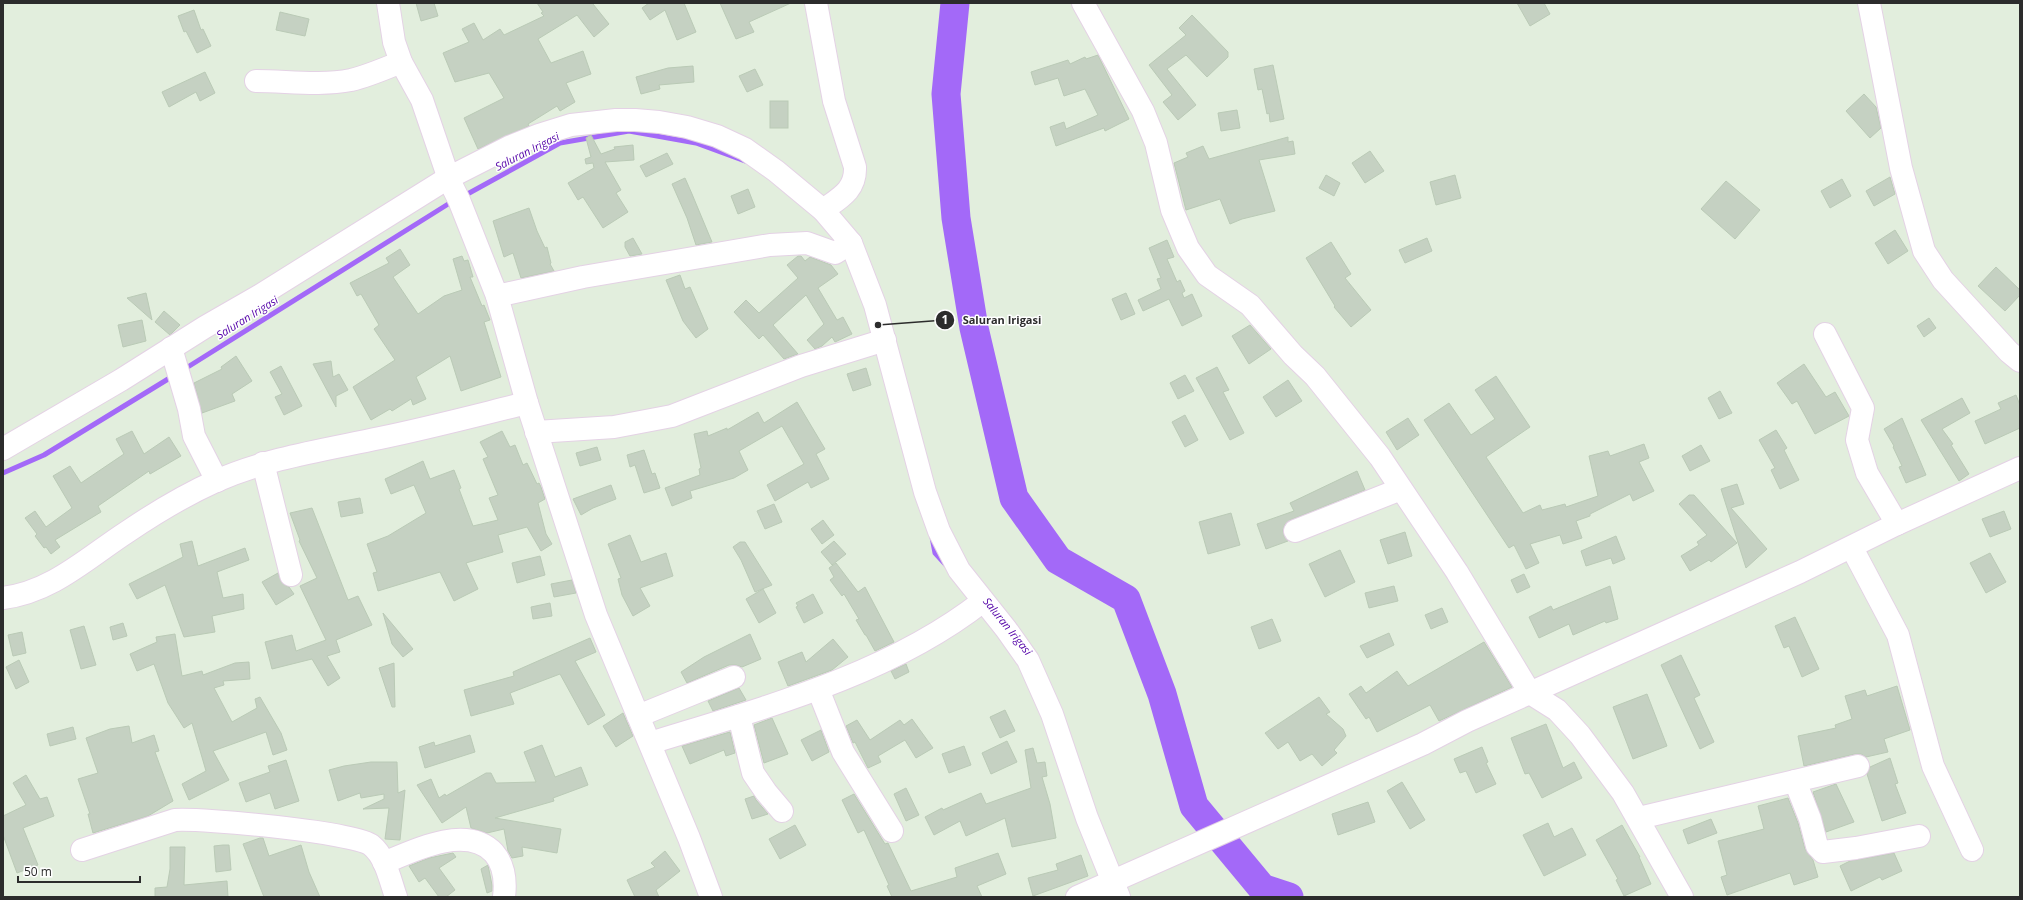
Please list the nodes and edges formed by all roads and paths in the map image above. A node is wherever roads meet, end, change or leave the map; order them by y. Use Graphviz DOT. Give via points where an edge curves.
graph roads {
  1 [pos="388,3"];
  2 [pos="816,3"];
  3 [pos="1083,3"];
  4 [pos="1869,3"];
  5 [pos="400,62"];
  6 [pos="256,81"];
  7 [pos="452,187"];
  8 [pos="823,210"];
  9 [pos="845,247"];
  10 [pos="497,296"];
  11 [pos="1825,334"];
  12 [pos="877,342"];
  13 [pos="171,348"];
  14 [pos="2020,360"];
  15 [pos="527,403"];
  16 [pos="536,432"];
  17 [pos="3,449"];
  18 [pos="264,463"];
  19 [pos="2020,468"];
  20 [pos="217,481"];
  21 [pos="1401,489"];
  22 [pos="1897,524"];
  23 [pos="1295,531"];
  24 [pos="1852,548"];
  25 [pos="291,575"];
  26 [pos="3,598"];
  27 [pos="978,605"];
  28 [pos="734,677"];
  29 [pos="818,689"];
  30 [pos="1530,693"];
  31 [pos="638,716"];
  32 [pos="739,716"];
  33 [pos="650,743"];
  34 [pos="1858,766"];
  35 [pos="1795,781"];
  36 [pos="782,811"];
  37 [pos="1639,818"];
  38 [pos="892,831"];
  39 [pos="1919,836"];
  40 [pos="82,850"];
  41 [pos="1972,850"];
  42 [pos="384,863"];
  43 [pos="1102,889"];
  44 [pos="707,896"];
  45 [pos="396,897"];
  46 [pos="504,897"];
  47 [pos="1682,897"];
  1 -- 5 [label="street"];
  2 -- 8 [label="street" via="834,101 856,177 848,190"];
  3 -- 21 [label="street" via="1143,111 1156,143 1172,210 1188,248 1208,275 1250,305 1293,355 1315,376 1380,457"];
  4 -- 14 [label="street" via="1901,168 1924,251 1943,280 2009,352"];
  5 -- 6 [label="street" via="351,80"];
  5 -- 7 [label="street" via="422,100"];
  7 -- 8 [label="street" via="509,147 539,135 587,123 635,120 688,127 730,141 756,156"];
  7 -- 10 [label="street"];
  7 -- 13 [label="street"];
  8 -- 9 [label="street"];
  9 -- 10 [label="street" via="807,243 770,245 583,277"];
  9 -- 12 [label="street" via="870,291"];
  10 -- 15 [label="street"];
  11 -- 22 [label="street" via="1863,408 1856,440 1867,473"];
  12 -- 16 [label="street" via="801,366 672,416 602,428"];
  12 -- 27 [label="street" via="939,531"];
  13 -- 17 [label="street"];
  13 -- 20 [label="street" via="194,436"];
  15 -- 16 [label="street"];
  15 -- 18 [label="street"];
  16 -- 31 [label="street" via="596,614"];
  18 -- 20 [label="street"];
  18 -- 25 [label="street"];
  19 -- 22 [label="street"];
  20 -- 26 [label="street" via="126,532 64,576 30,592"];
  21 -- 23 [label="street"];
  21 -- 30 [label="street" via="1457,572"];
  22 -- 24 [label="street"];
  24 -- 30 [label="street"];
  24 -- 41 [label="street" via="1898,634 1933,766"];
  27 -- 29 [label="street" via="912,648"];
  27 -- 43 [label="street" via="1028,660 1052,714 1087,818"];
  28 -- 31 [label="street"];
  29 -- 32 [label="street"];
  29 -- 38 [label="street" via="843,752"];
  30 -- 37 [label="street" via="1558,710 1580,735 1624,793"];
  30 -- 43 [label="street" via="1247,823 1158,860"];
  31 -- 33 [label="street"];
  32 -- 33 [label="street"];
  32 -- 36 [label="street" via="750,768"];
  33 -- 44 [label="street"];
  34 -- 35 [label="street"];
  35 -- 37 [label="street"];
  35 -- 39 [label="street" via="1810,819 1817,846 1823,852"];
  37 -- 47 [label="street"];
  40 -- 42 [label="street" via="175,820 190,819 257,825 359,840 372,846"];
  42 -- 45 [label="street"];
  42 -- 46 [label="street" via="429,845 454,840 479,842 500,862 505,879"];
}
